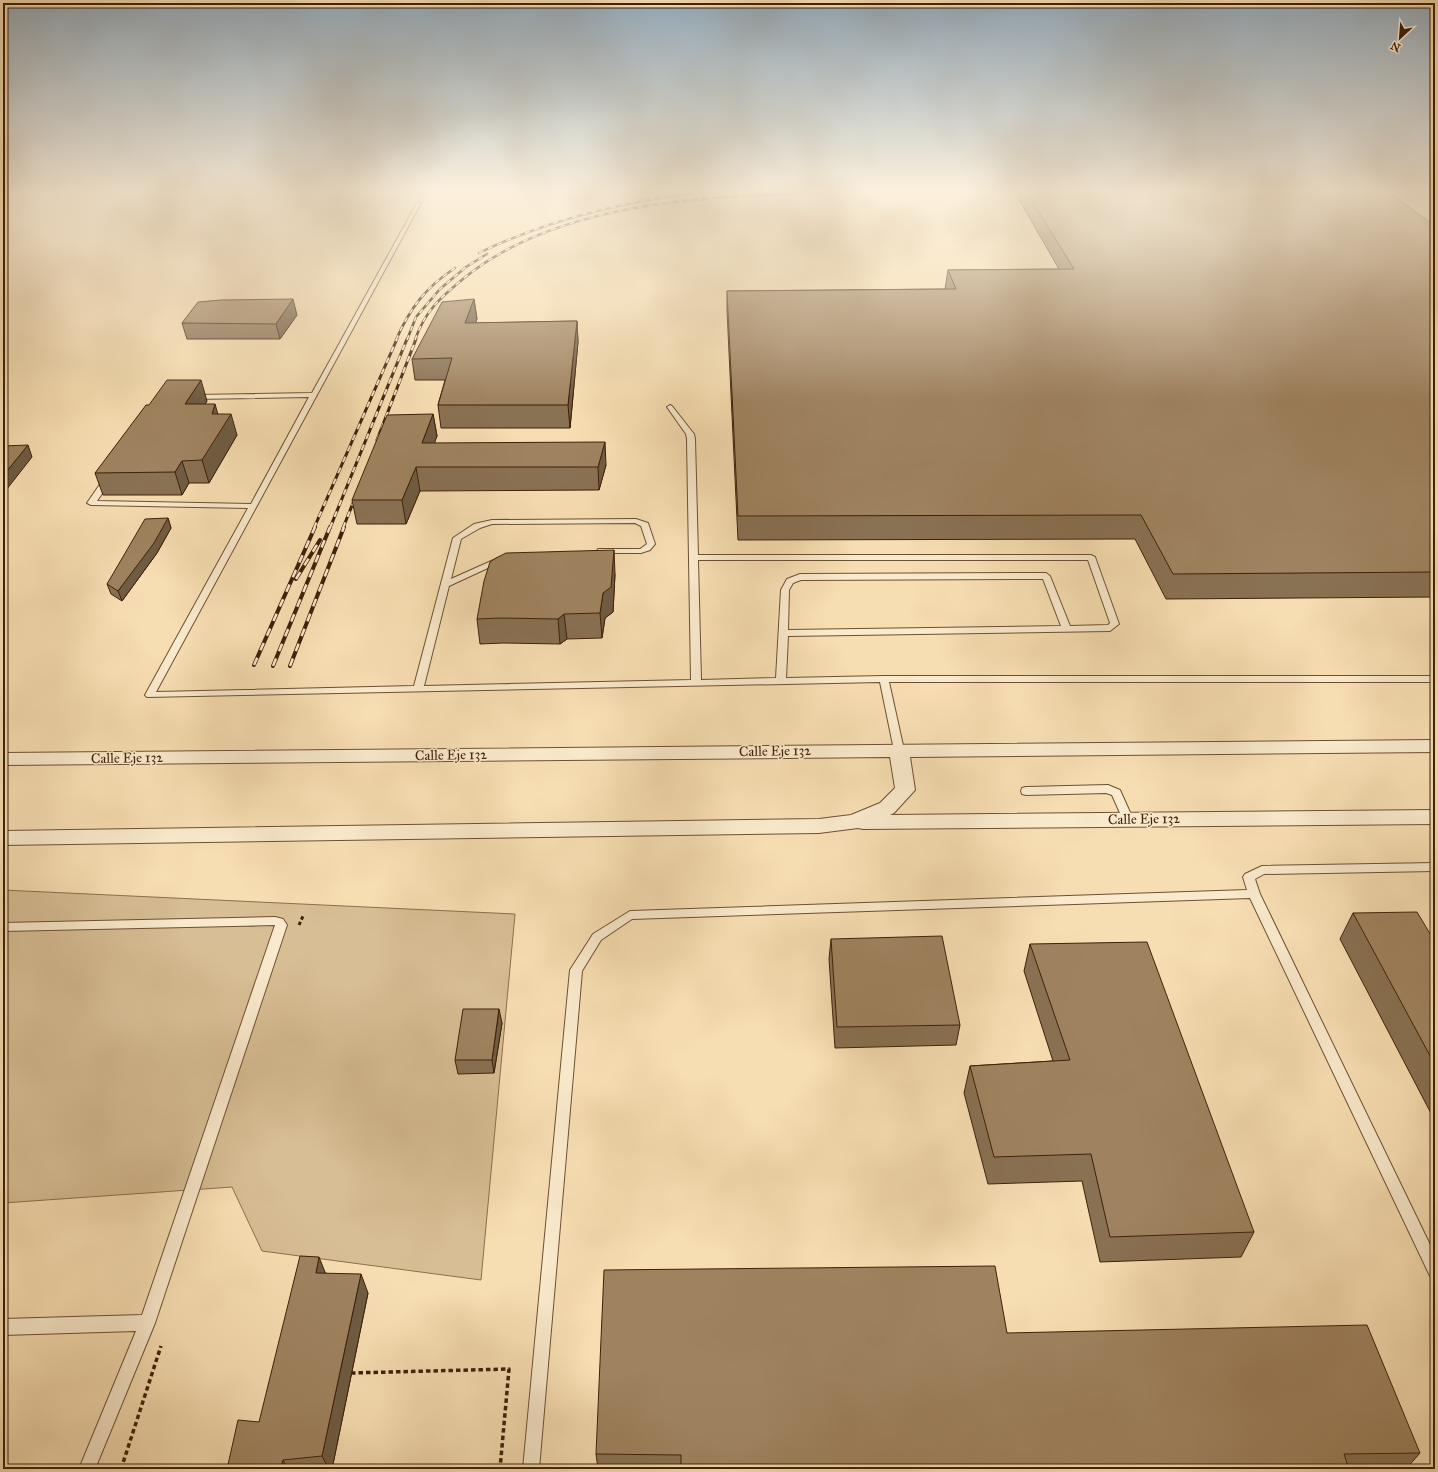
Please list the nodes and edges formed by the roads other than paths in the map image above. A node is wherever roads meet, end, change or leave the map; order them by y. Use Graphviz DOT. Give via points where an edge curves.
graph roads {
  1 [pos="386,262"];
  2 [pos="314,395"];
  3 [pos="184,397"];
  4 [pos="670,407"];
  5 [pos="114,472"];
  6 [pos="253,506"];
  7 [pos="595,552"];
  8 [pos="510,556"];
  9 [pos="694,558"];
  10 [pos="445,585"];
  11 [pos="1067,629"];
  12 [pos="783,633"];
  13 [pos="884,679"];
  14 [pos="1435,679"];
  15 [pos="781,681"];
  16 [pos="696,683"];
  17 [pos="418,689"];
  18 [pos="1435,746"];
  19 [pos="899,750"];
  20 [pos="3,759"];
  21 [pos="1026,792"];
  22 [pos="1435,816"];
  23 [pos="1128,819"];
  24 [pos="854,822"];
  25 [pos="3,838"];
  26 [pos="1435,867"];
  27 [pos="1254,894"];
  28 [pos="3,927"];
  29 [pos="1435,1271"];
  30 [pos="147,1323"];
  31 [pos="3,1327"];
  32 [pos="87,1469"];
  33 [pos="531,1469"];
  1 -- 2 [label="lane"];
  2 -- 3 [label="lane"];
  2 -- 6 [label="lane"];
  4 -- 9 [label="lane" via="692,439"];
  5 -- 6 [label="lane" via="90,503"];
  6 -- 17 [label="lane" via="150,695"];
  7 -- 10 [label="lane" via="647,548 651,544 645,525 636,521 492,522 477,526 457,538"];
  8 -- 10 [label="lane"];
  9 -- 11 [label="lane" via="1091,557 1115,624 1110,628"];
  9 -- 16 [label="lane"];
  10 -- 17 [label="lane"];
  11 -- 12 [label="lane"];
  11 -- 12 [label="lane" via="1046,576 800,577 790,581 785,590"];
  12 -- 15 [label="lane"];
  13 -- 14 [label="lane"];
  13 -- 15 [label="lane"];
  13 -- 19 [label="lane"];
  15 -- 16 [label="lane"];
  16 -- 17 [label="lane"];
  18 -- 19 [label="street, Calle Eje 132"];
  19 -- 20 [label="street, Calle Eje 132"];
  19 -- 24 [label="street, Calle Eje 132" via="905,790 887,808"];
  21 -- 23 [label="lane" via="1108,789 1116,793"];
  22 -- 23 [label="street, Calle Eje 132"];
  23 -- 24 [label="street, Calle Eje 132"];
  24 -- 25 [label="street, Calle Eje 132" via="819,826"];
  26 -- 27 [label="lane" via="1262,870 1249,877"];
  27 -- 29 [label="lane"];
  27 -- 33 [label="lane" via="630,915 597,937 576,970"];
  28 -- 30 [label="lane" via="276,921 281,925"];
  30 -- 31 [label="lane"];
  30 -- 32 [label="lane"];
}
